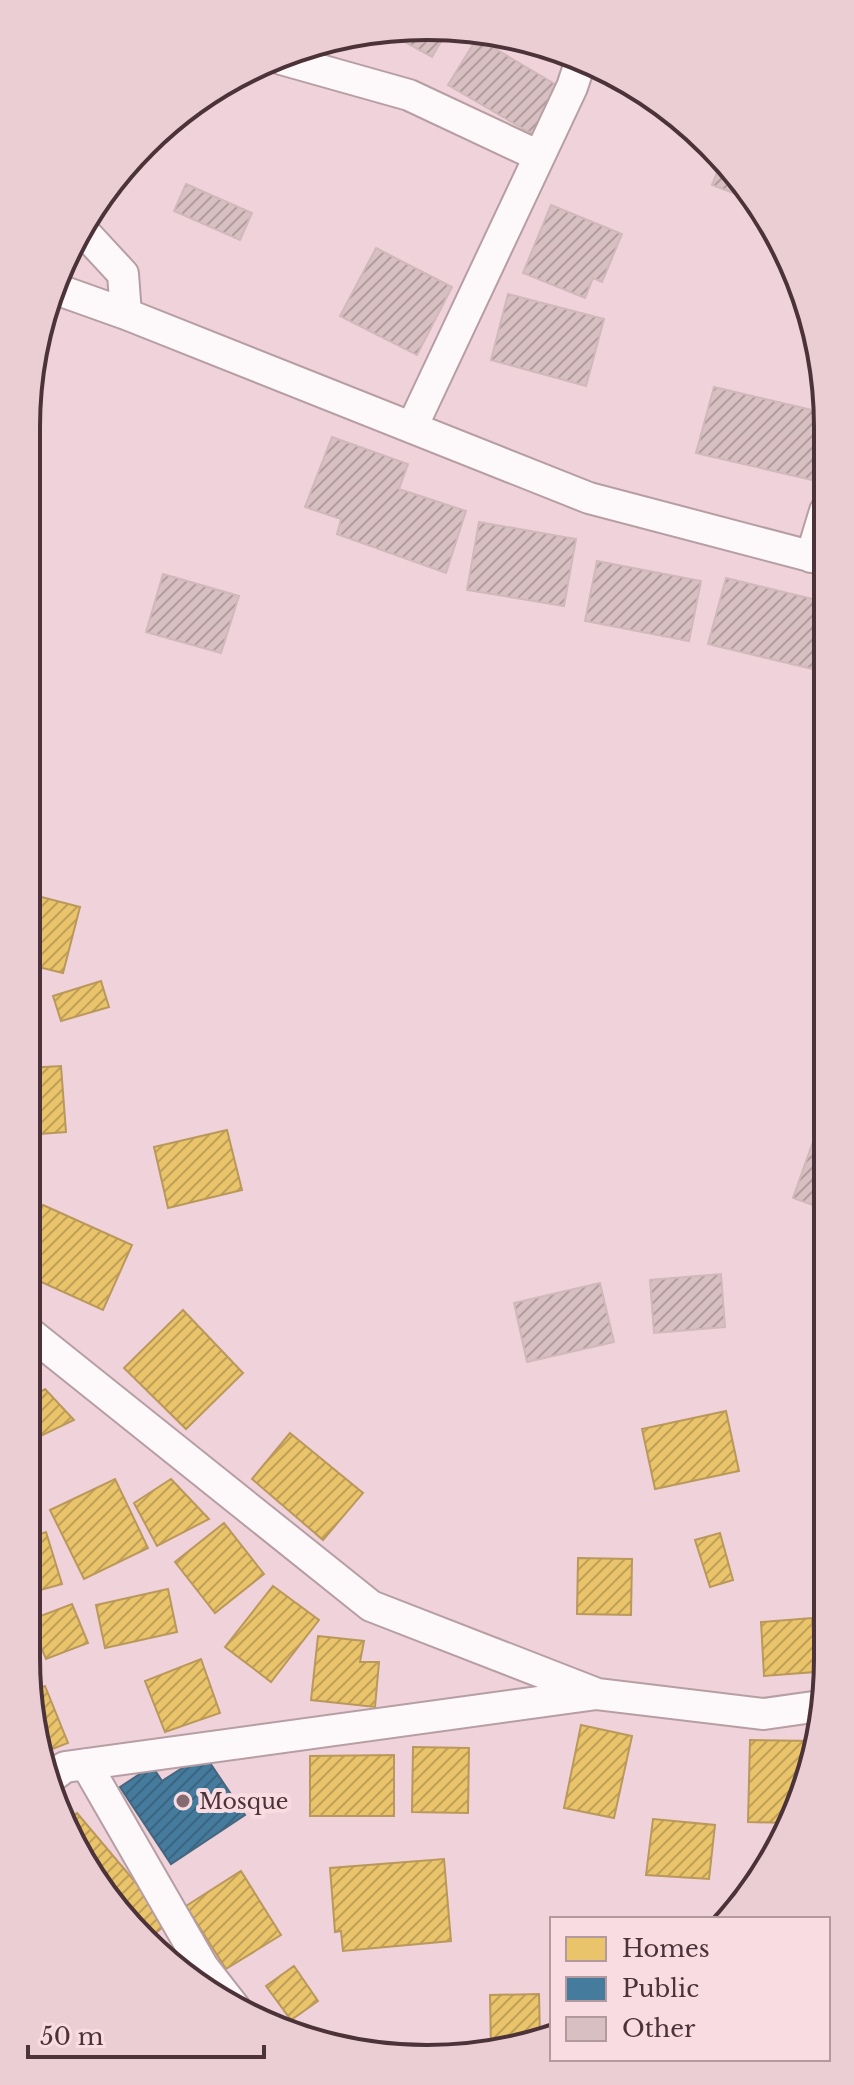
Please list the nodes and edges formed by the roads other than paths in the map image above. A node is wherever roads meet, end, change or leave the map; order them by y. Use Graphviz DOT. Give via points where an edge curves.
graph roads {
  1 [pos="296,63"];
  2 [pos="577,70"];
  3 [pos="539,156"];
  4 [pos="89,238"];
  5 [pos="65,292"];
  6 [pos="126,314"];
  7 [pos="412,427"];
  8 [pos="814,557"];
  9 [pos="40,1341"];
  10 [pos="597,1694"];
  11 [pos="811,1707"];
  12 [pos="86,1764"];
  13 [pos="58,1772"];
  14 [pos="214,1981"];
  1 -- 3 [label="street" via="409,95"];
  2 -- 3 [label="street"];
  3 -- 7 [label="street"];
  4 -- 6 [label="street" via="123,274"];
  5 -- 6 [label="street"];
  6 -- 7 [label="street"];
  7 -- 8 [label="street" via="589,498"];
  9 -- 10 [label="street" via="371,1606"];
  10 -- 11 [label="street" via="764,1714"];
  10 -- 12 [label="street"];
  12 -- 13 [label="street"];
  12 -- 14 [label="street"];
}
